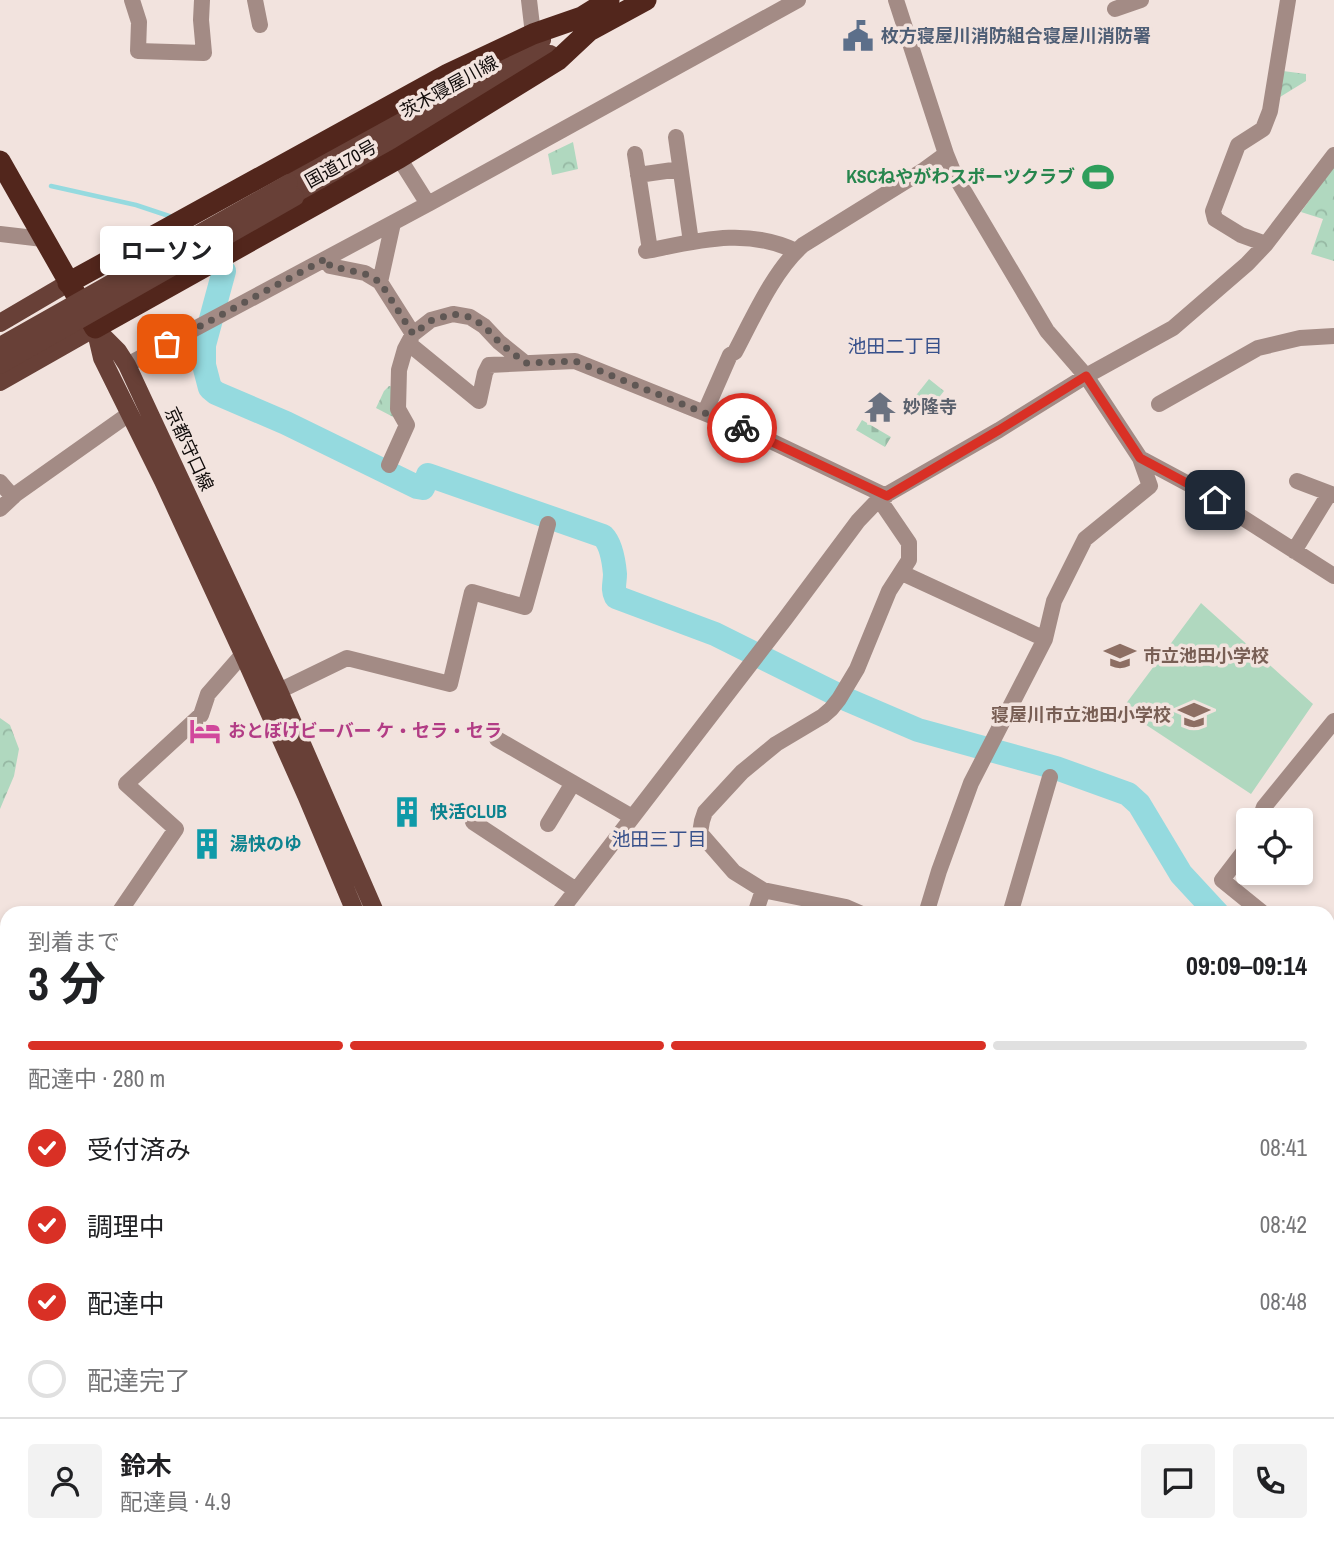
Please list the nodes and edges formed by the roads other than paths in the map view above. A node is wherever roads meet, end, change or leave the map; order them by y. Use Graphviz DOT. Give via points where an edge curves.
graph roads {
  1 [pos="132,0"];
  2 [pos="202,0"];
  3 [pos="255,0"];
  4 [pos="529,0"];
  5 [pos="609,0"];
  6 [pos="646,0"];
  7 [pos="798,0"];
  8 [pos="896,0"];
  9 [pos="1141,0"];
  10 [pos="1288,0"];
  11 [pos="1115,9"];
  12 [pos="586,24"];
  13 [pos="260,25"];
  14 [pos="533,34"];
  15 [pos="676,137"];
  16 [pos="635,154"];
  17 [pos="946,154"];
  18 [pos="1334,155"];
  19 [pos="399,158"];
  20 [pos="0,161"];
  21 [pos="680,169"];
  22 [pos="638,175"];
  23 [pos="292,190"];
  24 [pos="428,204"];
  25 [pos="393,223"];
  26 [pos="0,234"];
  27 [pos="43,239"];
  28 [pos="691,242"];
  29 [pos="1266,244"];
  30 [pos="796,251"];
  31 [pos="327,258"];
  32 [pos="380,282"];
  33 [pos="68,283"];
  34 [pos="0,323"];
  35 [pos="95,328"];
  36 [pos="1334,336"];
  37 [pos="411,338"];
  38 [pos="0,346"];
  39 [pos="525,363"];
  40 [pos="0,365"];
  41 [pos="127,365"];
  42 [pos="1086,376"];
  43 [pos="0,382"];
  44 [pos="1159,404"];
  45 [pos="705,412"];
  46 [pos="129,414"];
  47 [pos="1140,458"];
  48 [pos="389,465"];
  49 [pos="1297,481"];
  50 [pos="0,482"];
  51 [pos="1332,495"];
  52 [pos="13,497"];
  53 [pos="883,498"];
  54 [pos="0,509"];
  55 [pos="548,524"];
  56 [pos="1294,551"];
  57 [pos="902,573"];
  58 [pos="1334,576"];
  59 [pos="1045,639"];
  60 [pos="243,654"];
  61 [pos="279,691"];
  62 [pos="1334,721"];
  63 [pos="497,739"];
  64 [pos="1050,777"];
  65 [pos="573,783"];
  66 [pos="1265,808"];
  67 [pos="632,817"];
  68 [pos="473,822"];
  69 [pos="548,824"];
  70 [pos="1236,862"];
  71 [pos="576,890"];
  72 [pos="762,890"];
  73 [pos="123,906"];
  74 [pos="353,906"];
  75 [pos="373,906"];
  76 [pos="564,906"];
  77 [pos="757,906"];
  78 [pos="841,906"];
  79 [pos="928,906"];
  80 [pos="1012,906"];
  81 [pos="1254,906"];
  1 -- 2 [label="street" via="139,22 138,51 204,53"];
  3 -- 13 [label="street"];
  4 -- 14 [label="street"];
  5 -- 12 [label="highway, 国道170号"];
  6 -- 12 [label="highway, 国道170号"];
  7 -- 24 [label="street"];
  8 -- 17 [label="street"];
  9 -- 11 [label="street"];
  10 -- 29 [label="street" via="1270,111 1263,129 1238,145 1213,211 1215,219"];
  12 -- 14 [label="highway, 国道170号"];
  12 -- 19 [label="highway, 国道170号" via="558,60"];
  12 -- 23 [label="main road, 茨木寝屋川線"];
  14 -- 33 [label="highway, 国道170号" via="448,74"];
  15 -- 21 [label="street"];
  16 -- 22 [label="street"];
  17 -- 30 [label="street"];
  17 -- 42 [label="street" via="1047,331"];
  18 -- 29 [label="street"];
  19 -- 24 [label="street"];
  19 -- 35 [label="highway, 国道170号"];
  20 -- 27 [label="highway"];
  21 -- 22 [label="street"];
  21 -- 28 [label="street"];
  22 -- 28 [label="street" via="648,250"];
  23 -- 38 [label="main road, 茨木寝屋川線, bridge"];
  23 -- 40 [label="main road, 茨木寝屋川線, bridge"];
  24 -- 25 [label="street"];
  25 -- 31 [label="street"];
  25 -- 32 [label="street"];
  26 -- 27 [label="street"];
  27 -- 33 [label="highway"];
  28 -- 30 [label="street" via="750,237"];
  29 -- 42 [label="street" via="1173,328"];
  30 -- 45 [label="street" via="730,355"];
  31 -- 32 [label="street" via="330,266"];
  31 -- 41 [label="street"];
  32 -- 37 [label="street"];
  33 -- 34 [label="main road"];
  33 -- 35 [label="highway"];
  35 -- 41 [label="main road, 京都守口線"];
  35 -- 43 [label="main road"];
  35 -- 46 [label="main road" via="102,358"];
  36 -- 44 [label="street" via="1258,348"];
  37 -- 39 [label="street" via="432,320 453,314 470,317"];
  37 -- 39 [label="street" via="479,401 489,365"];
  37 -- 48 [label="street" via="399,370 398,409 407,425"];
  39 -- 45 [label="street" via="575,361"];
  41 -- 61 [label="main road, 京都守口線"];
  42 -- 47 [label="street"];
  42 -- 53 [label="street"];
  45 -- 53 [label="street"];
  46 -- 52 [label="street"];
  46 -- 60 [label="main road"];
  47 -- 56 [label="street"];
  47 -- 59 [label="street" via="1150,486 1085,539 1054,601"];
  49 -- 51 [label="street"];
  50 -- 52 [label="street"];
  51 -- 56 [label="street"];
  52 -- 54 [label="street"];
  53 -- 57 [label="street" via="909,543 909,560"];
  53 -- 67 [label="street" via="858,521"];
  55 -- 61 [label="street" via="526,607 472,592 450,684 347,658"];
  56 -- 58 [label="street"];
  57 -- 59 [label="street"];
  57 -- 72 [label="street" via="889,591 857,668 840,696 823,716 776,744 742,772 705,812 700,833 734,872"];
  59 -- 79 [label="street" via="971,783"];
  60 -- 73 [label="street" via="208,694 201,715 127,784 176,829"];
  60 -- 74 [label="main road"];
  61 -- 75 [label="main road, 京都守口線"];
  62 -- 66 [label="street"];
  63 -- 65 [label="street"];
  64 -- 80 [label="street"];
  65 -- 67 [label="street"];
  65 -- 69 [label="street"];
  67 -- 71 [label="street"];
  68 -- 71 [label="street"];
  70 -- 81 [label="street" via="1222,880"];
  71 -- 76 [label="street"];
  72 -- 77 [label="street"];
  72 -- 78 [label="street"];
}
